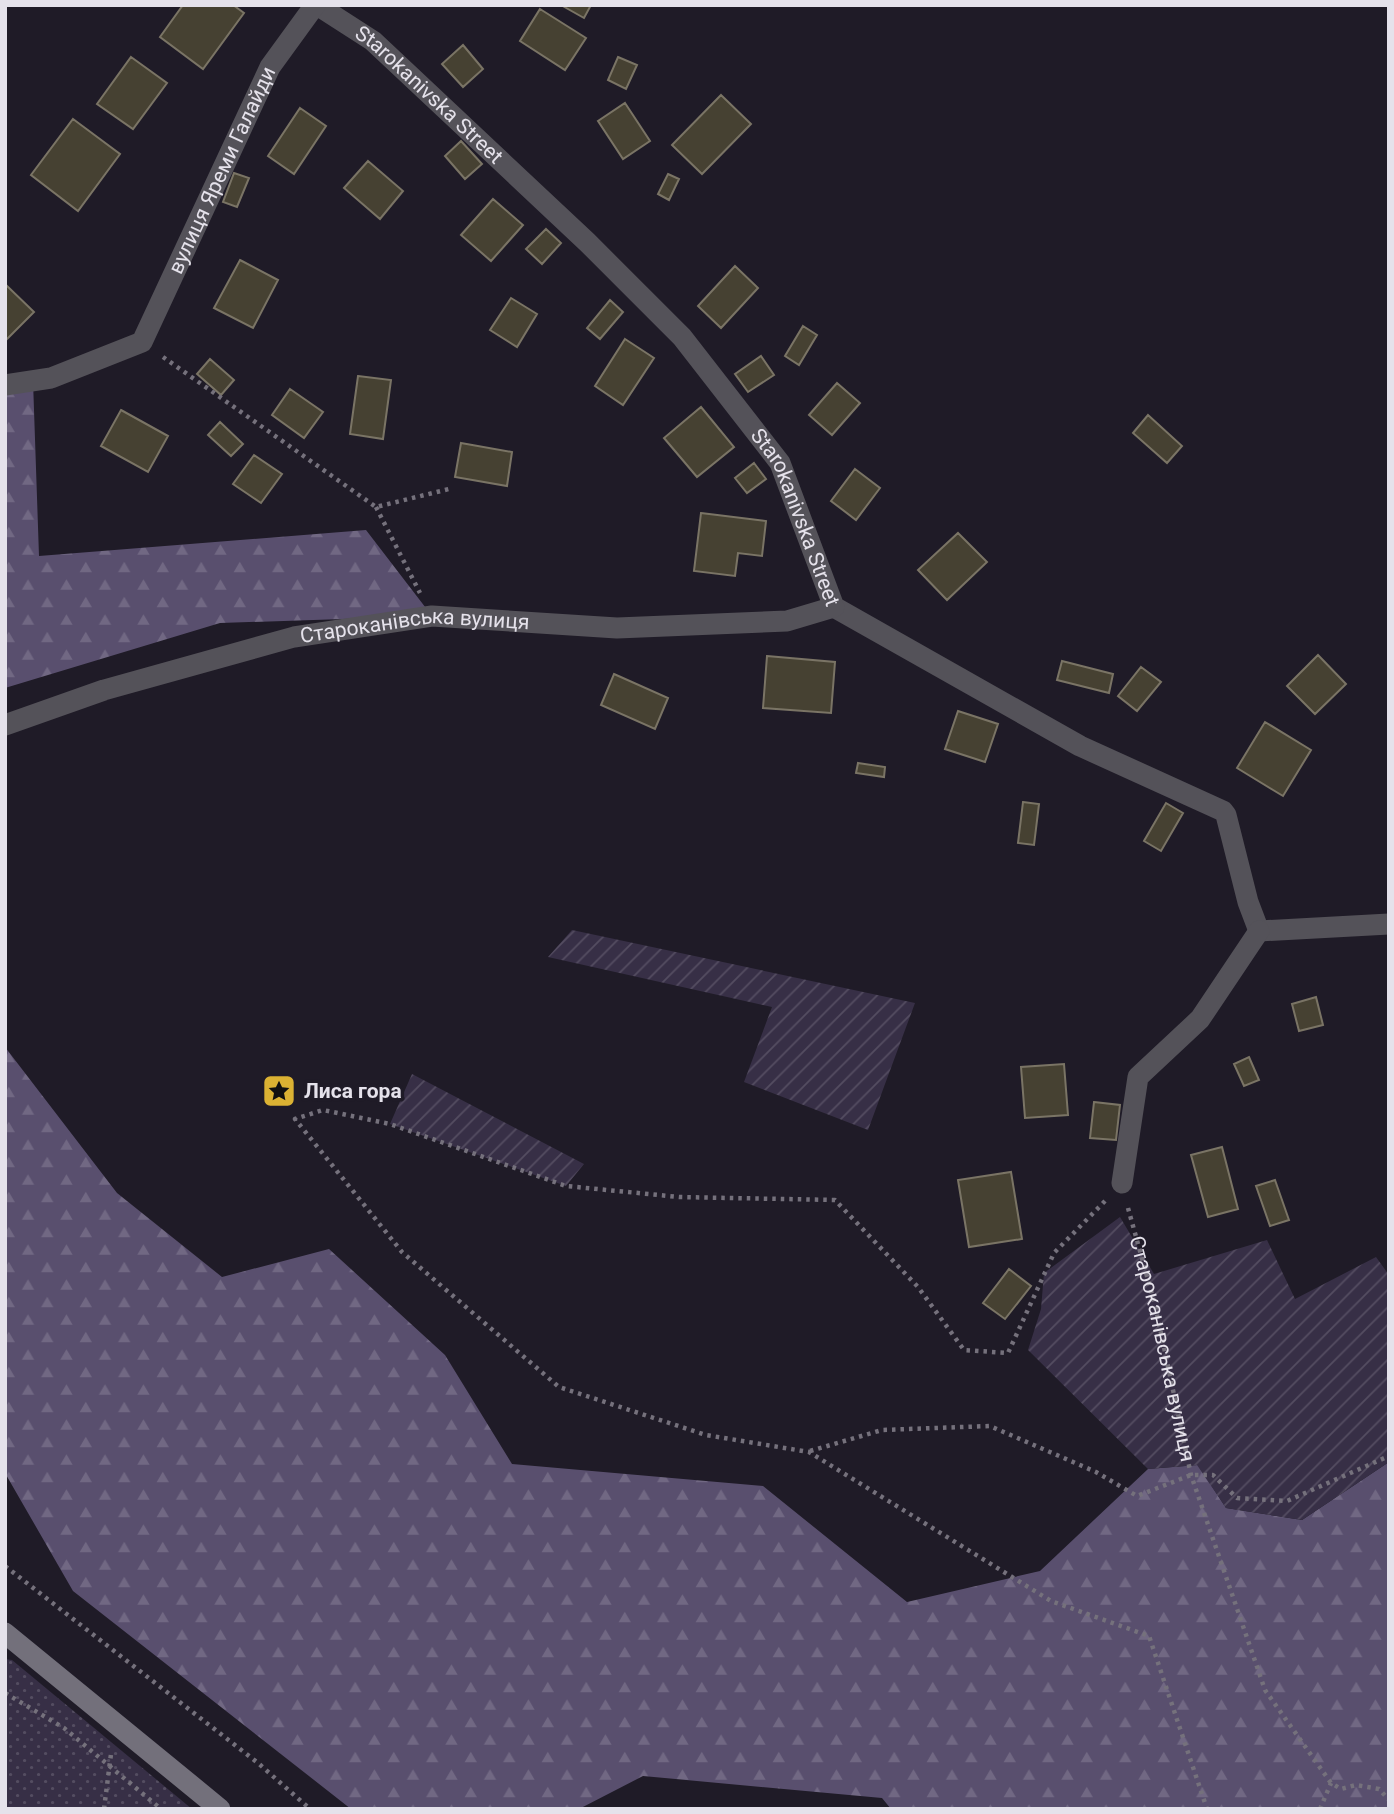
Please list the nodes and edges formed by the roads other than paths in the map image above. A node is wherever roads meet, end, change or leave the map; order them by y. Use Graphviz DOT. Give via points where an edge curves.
graph roads {
  1 [pos="316,5"];
  2 [pos="5,385"];
  3 [pos="834,607"];
  4 [pos="5,725"];
  5 [pos="1389,924"];
  6 [pos="1259,931"];
  7 [pos="1122,1183"];
  8 [pos="5,1633"];
  9 [pos="220,1809"];
  1 -- 2 [label="street, вулиця Яреми Галайди" via="270,67 142,342 51,378"];
  1 -- 3 [label="street, Starokanivska Street" via="373,41 682,337 780,463"];
  3 -- 4 [label="street, Староканівська вулиця" via="787,621 617,628 432,616 294,637 104,691"];
  3 -- 6 [label="street, Starokanivska Street" via="1080,746 1223,811"];
  5 -- 6 [label="street"];
  6 -- 7 [label="street" via="1200,1019 1138,1077"];
  8 -- 9 [label="street"];
}
